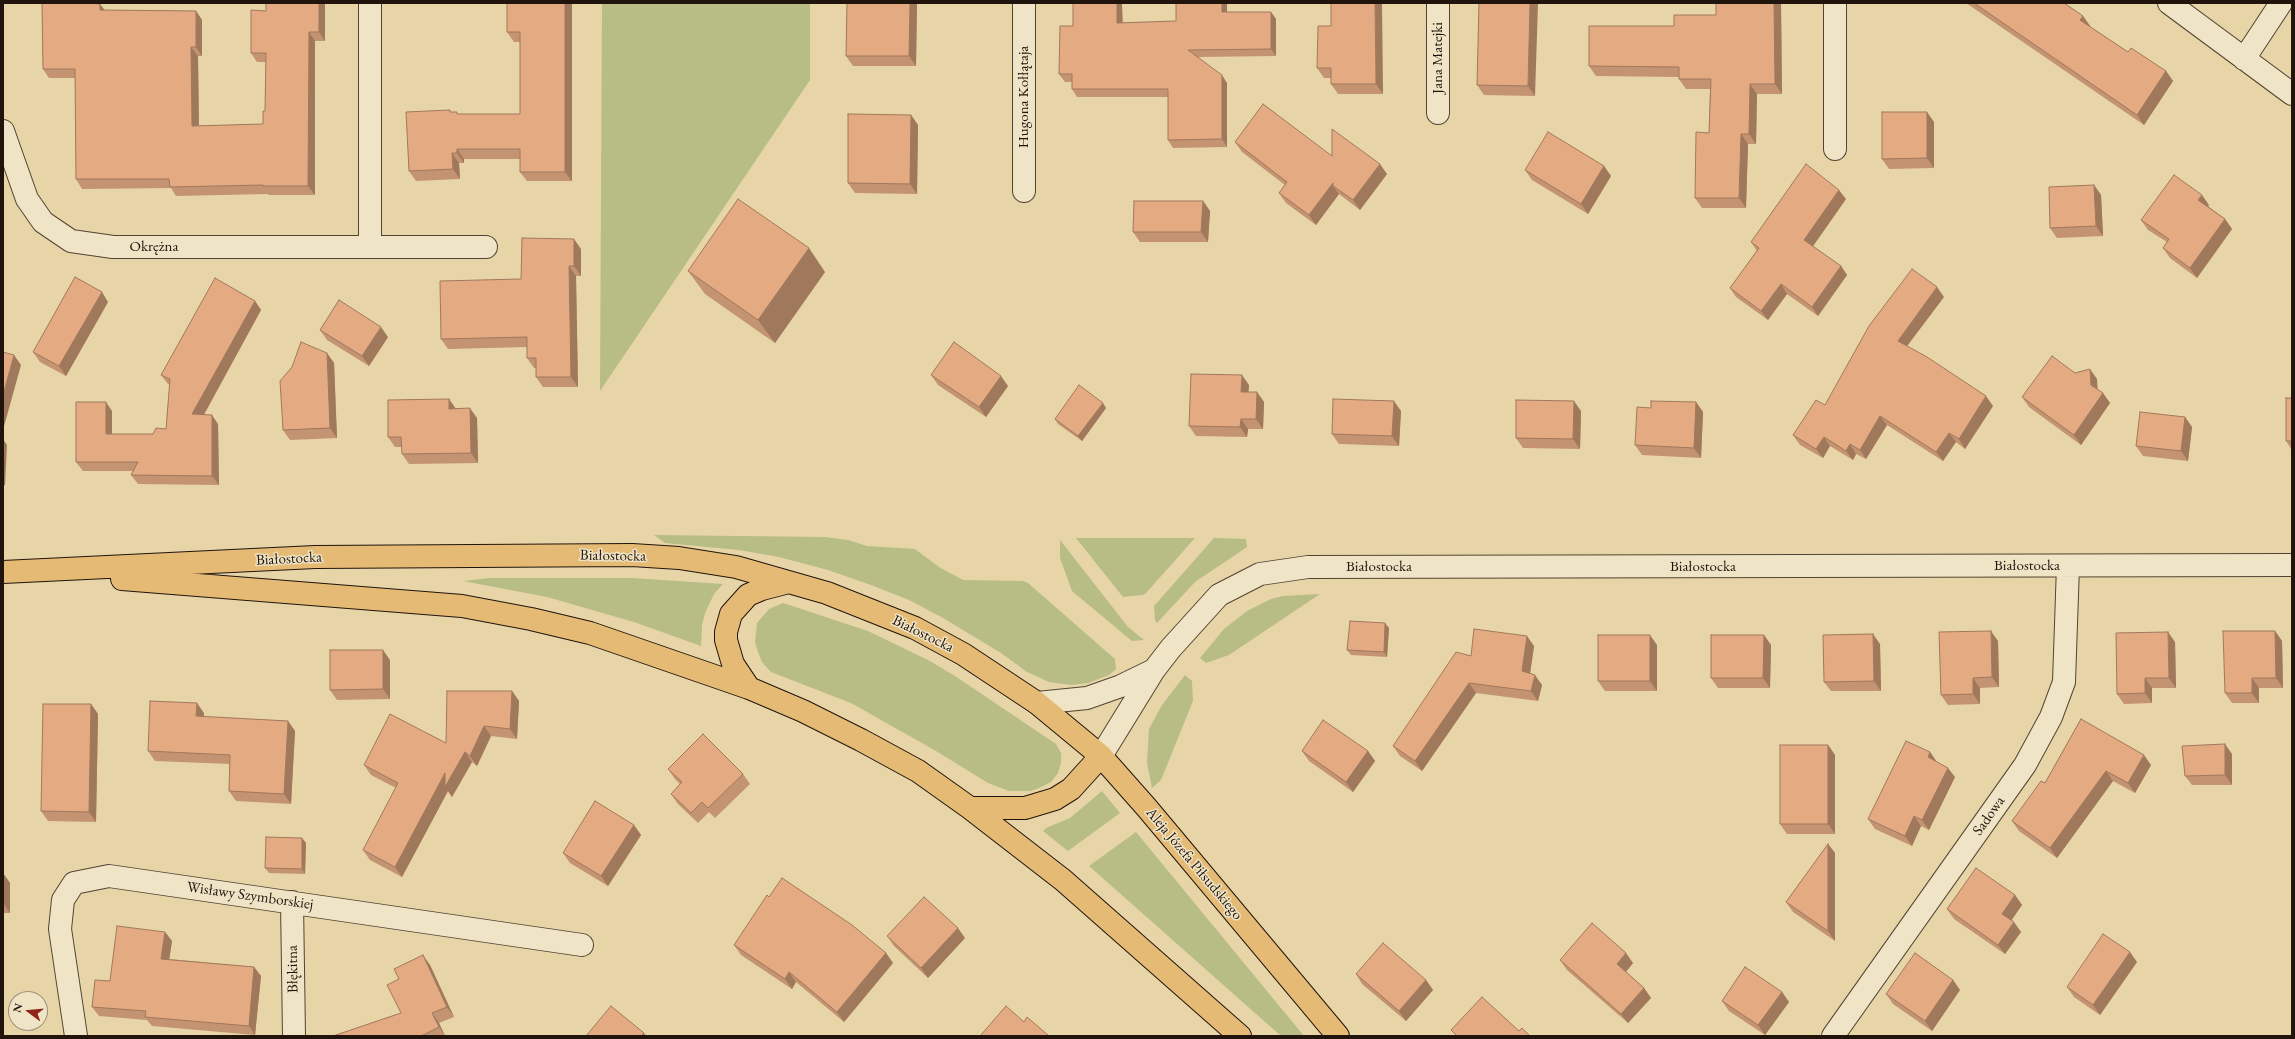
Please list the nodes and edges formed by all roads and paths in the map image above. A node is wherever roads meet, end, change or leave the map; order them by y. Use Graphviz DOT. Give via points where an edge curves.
graph roads {
  1 [pos="370,3"];
  2 [pos="1024,3"];
  3 [pos="1438,3"];
  4 [pos="1834,3"];
  5 [pos="2169,3"];
  6 [pos="2281,3"];
  7 [pos="2244,59"];
  8 [pos="2292,94"];
  9 [pos="1438,113"];
  10 [pos="3,131"];
  11 [pos="1835,149"];
  12 [pos="1024,191"];
  13 [pos="370,246"];
  14 [pos="486,247"];
  15 [pos="2292,565"];
  16 [pos="2068,566"];
  17 [pos="3,572"];
  18 [pos="33,572"];
  19 [pos="791,581"];
  20 [pos="1154,670"];
  21 [pos="749,688"];
  22 [pos="1037,703"];
  23 [pos="1101,756"];
  24 [pos="970,808"];
  25 [pos="292,902"];
  26 [pos="582,945"];
  27 [pos="76,1036"];
  28 [pos="294,1036"];
  29 [pos="1240,1036"];
  30 [pos="1338,1036"];
  31 [pos="1833,1036"];
  1 -- 13 [label="street"];
  2 -- 12 [label="street, Hugona Kołłątaja"];
  3 -- 9 [label="street, Jana Matejki"];
  4 -- 11 [label="street"];
  5 -- 7 [label="street"];
  6 -- 7 [label="street"];
  7 -- 8 [label="street"];
  10 -- 13 [label="street, Okrężna" via="27,200 43,222 71,241 113,247"];
  13 -- 14 [label="street, Okrężna"];
  15 -- 16 [label="street, Białostocka"];
  16 -- 20 [label="street, Białostocka" via="1308,567 1260,574 1219,596"];
  16 -- 31 [label="street, Sadowa" via="2064,682 2051,717 2025,765"];
  17 -- 18 [label="main road, Białostocka"];
  18 -- 19 [label="main road, Białostocka" via="315,557 632,555 679,558 736,567"];
  18 -- 21 [label="main road, Białostocka" via="462,606 590,633"];
  19 -- 21 [label="main road" via="748,595 731,614 726,640 733,664"];
  19 -- 22 [label="main road, Białostocka" via="915,628 963,654"];
  20 -- 22 [label="street, Białostocka" via="1121,686 1087,698"];
  20 -- 23 [label="street, Białostocka"];
  21 -- 24 [label="main road, Białostocka" via="861,740 918,771"];
  22 -- 23 [label="main road, Aleja Józefa Piłsudskiego"];
  23 -- 24 [label="main road" via="1071,789 1055,799 1025,808"];
  23 -- 30 [label="main road, Aleja Józefa Piłsudskiego"];
  24 -- 29 [label="main road" via="1063,880"];
  25 -- 26 [label="street, Wisławy Szymborskiej"];
  25 -- 27 [label="street, Wisławy Szymborskiej" via="109,876 74,883 63,900 60,929"];
  25 -- 28 [label="street, Błękitna"];
}
